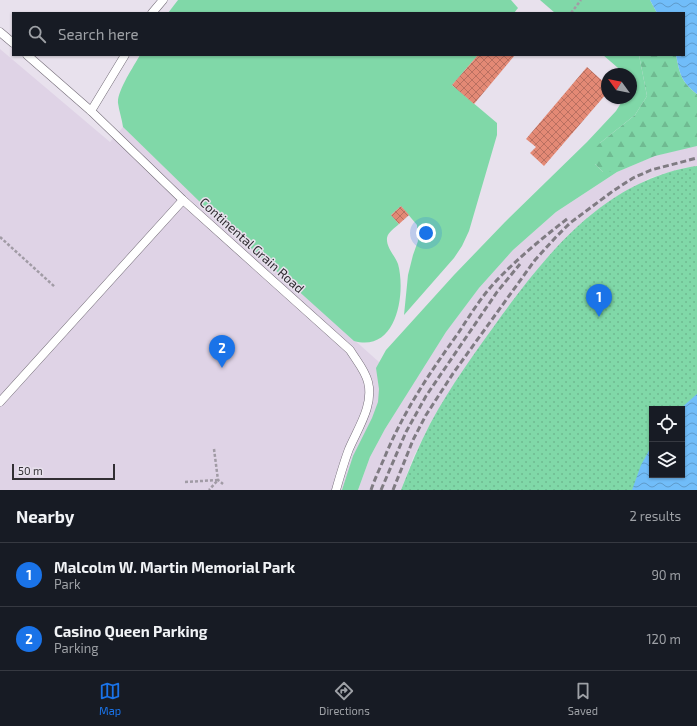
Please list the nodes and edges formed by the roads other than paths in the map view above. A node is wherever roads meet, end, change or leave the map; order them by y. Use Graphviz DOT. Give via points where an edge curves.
graph roads {
  1 [pos="162,0"];
  2 [pos="153,12"];
  3 [pos="0,32"];
  4 [pos="12,42"];
  5 [pos="28,56"];
  6 [pos="124,56"];
  7 [pos="91,111"];
  8 [pos="183,200"];
  9 [pos="0,402"];
  10 [pos="336,490"];
  1 -- 2 [label="lane"];
  3 -- 4 [label="lane"];
  5 -- 7 [label="lane, Continental Grain Road"];
  6 -- 7 [label="lane"];
  7 -- 8 [label="lane, Continental Grain Road"];
  8 -- 9 [label="lane"];
  8 -- 10 [label="lane, Continental Grain Road" via="350,350 363,370 368,382 369,400"];
}
